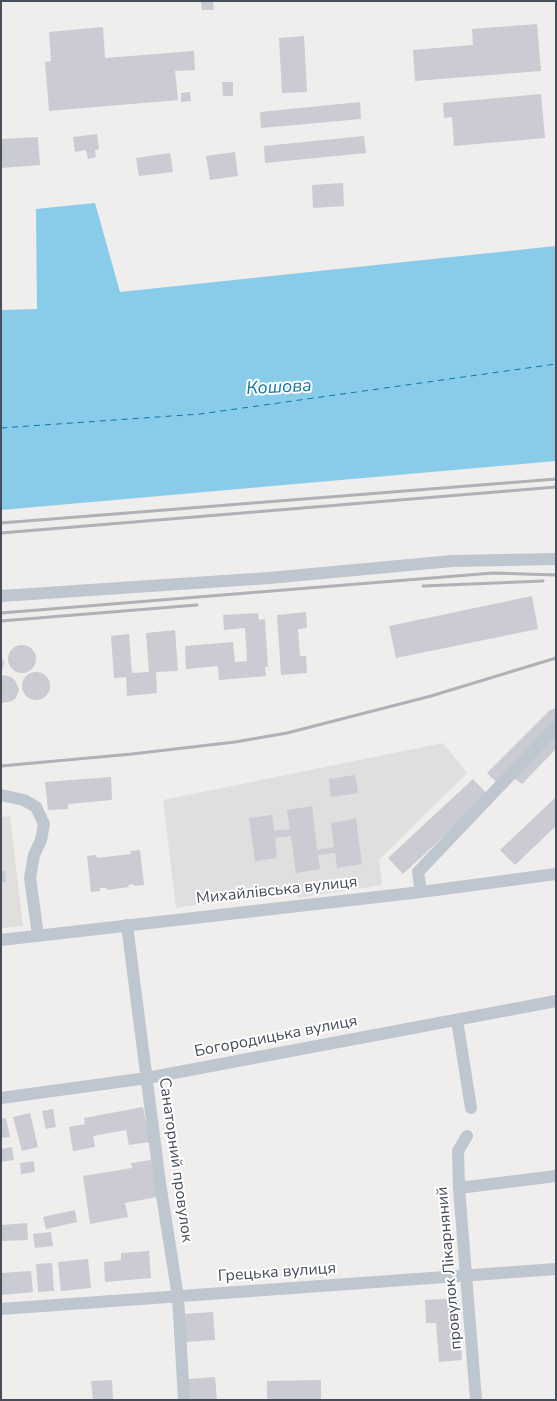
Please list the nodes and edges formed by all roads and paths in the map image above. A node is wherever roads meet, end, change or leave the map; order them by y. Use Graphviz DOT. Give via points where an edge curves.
graph roads {
  1 [pos="556,559"];
  2 [pos="1,596"];
  3 [pos="556,727"];
  4 [pos="1,796"];
  5 [pos="556,874"];
  6 [pos="421,892"];
  7 [pos="127,925"];
  8 [pos="38,935"];
  9 [pos="1,940"];
  10 [pos="556,1001"];
  11 [pos="457,1020"];
  12 [pos="147,1078"];
  13 [pos="1,1098"];
  14 [pos="471,1108"];
  15 [pos="467,1136"];
  16 [pos="556,1176"];
  17 [pos="459,1188"];
  18 [pos="556,1268"];
  19 [pos="467,1275"];
  20 [pos="178,1297"];
  21 [pos="1,1310"];
  22 [pos="184,1400"];
  23 [pos="476,1400"];
  1 -- 2 [label="street" via="452,561 270,578"];
  3 -- 6 [label="street" via="418,872"];
  4 -- 8 [label="street" via="24,800 36,807 44,824 30,878"];
  5 -- 6 [label="street, Михайлівська вулиця"];
  6 -- 7 [label="street, Михайлівська вулиця"];
  7 -- 8 [label="street, Михайлівська вулиця"];
  7 -- 12 [label="street, Санаторний провулок"];
  8 -- 9 [label="street, Михайлівська вулиця"];
  10 -- 11 [label="street, Богородицька вулиця"];
  11 -- 12 [label="street, Богородицька вулиця"];
  11 -- 14 [label="street"];
  12 -- 13 [label="street, Богородицька вулиця"];
  12 -- 20 [label="street, Санаторний провулок"];
  15 -- 17 [label="street, провулок Лікарняний" via="458,1151"];
  16 -- 17 [label="street"];
  17 -- 19 [label="street, провулок Лікарняний"];
  18 -- 19 [label="street, Грецька вулиця"];
  19 -- 20 [label="street, Грецька вулиця"];
  19 -- 23 [label="street, провулок Лікарняний"];
  20 -- 21 [label="street, Грецька вулиця"];
  20 -- 22 [label="street, Санаторний провулок"];
}
